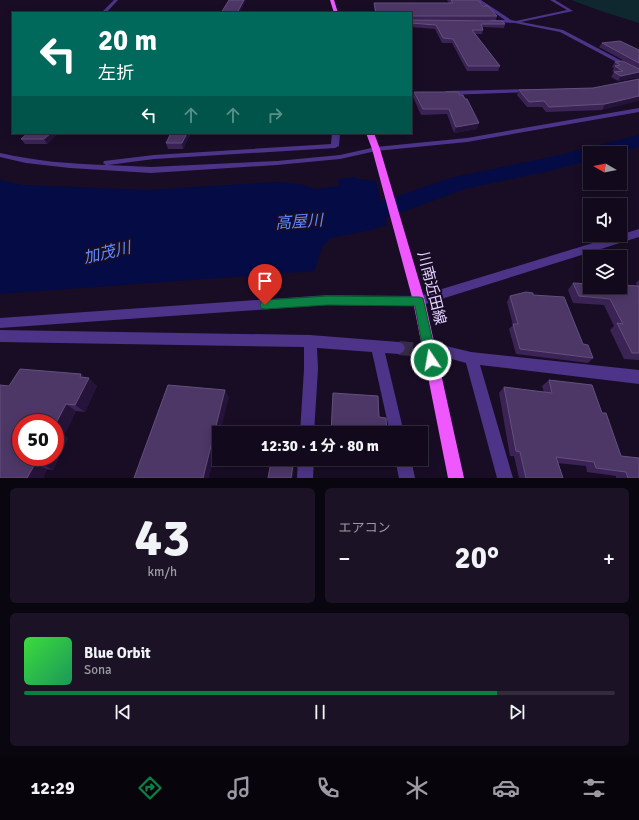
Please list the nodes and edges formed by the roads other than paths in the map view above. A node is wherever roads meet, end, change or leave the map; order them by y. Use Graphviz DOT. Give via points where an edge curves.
graph roads {
  1 [pos="116,0"];
  2 [pos="332,0"];
  3 [pos="478,0"];
  4 [pos="552,0"];
  5 [pos="104,12"];
  6 [pos="336,12"];
  7 [pos="485,22"];
  8 [pos="509,22"];
  9 [pos="515,22"];
  10 [pos="639,72"];
  11 [pos="536,91"];
  12 [pos="435,93"];
  13 [pos="639,110"];
  14 [pos="336,134"];
  15 [pos="370,134"];
  16 [pos="377,153"];
  17 [pos="0,155"];
  18 [pos="70,166"];
  19 [pos="639,233"];
  20 [pos="419,301"];
  21 [pos="0,323"];
  22 [pos="0,336"];
  23 [pos="310,341"];
  24 [pos="377,346"];
  25 [pos="399,348"];
  26 [pos="446,352"];
  27 [pos="471,358"];
  28 [pos="639,377"];
  29 [pos="307,426"];
  30 [pos="395,426"];
  31 [pos="305,466"];
  32 [pos="404,466"];
  33 [pos="304,478"];
  34 [pos="407,478"];
  35 [pos="456,478"];
  36 [pos="504,478"];
  1 -- 5 [label="street"];
  2 -- 6 [label="main road"];
  3 -- 8 [label="street"];
  4 -- 9 [label="street" via="571,11"];
  7 -- 8 [label="street"];
  8 -- 9 [label="street"];
  9 -- 10 [label="street" via="561,31"];
  11 -- 12 [label="street"];
  13 -- 16 [label="street"];
  14 -- 18 [label="street" via="335,146 98,164 77,163"];
  15 -- 16 [label="main road, 川南近田線"];
  16 -- 18 [label="street" via="340,158 151,170"];
  16 -- 20 [label="main road, 川南近田線"];
  17 -- 18 [label="street"];
  19 -- 20 [label="street"];
  20 -- 21 [label="street" via="327,300"];
  20 -- 35 [label="main road, 川南近田線"];
  22 -- 23 [label="street"];
  23 -- 24 [label="street"];
  23 -- 29 [label="street"];
  24 -- 25 [label="street"];
  24 -- 30 [label="street"];
  26 -- 27 [label="street"];
  27 -- 28 [label="street"];
  27 -- 36 [label="street"];
  31 -- 33 [label="street"];
  32 -- 34 [label="street"];
}
